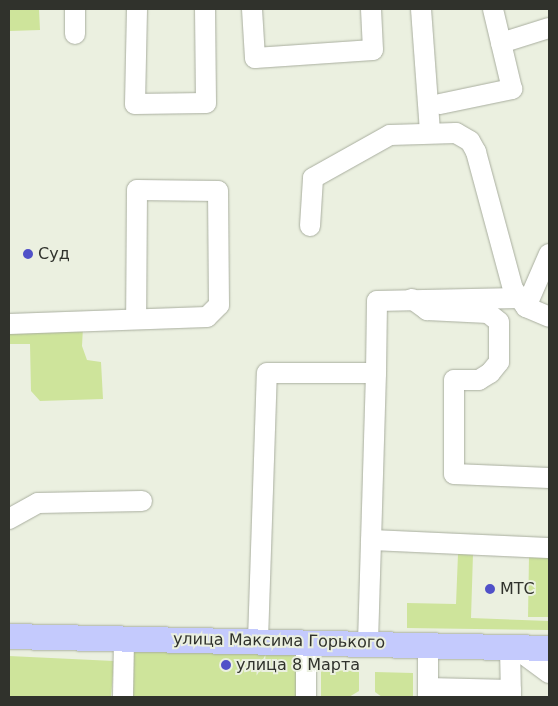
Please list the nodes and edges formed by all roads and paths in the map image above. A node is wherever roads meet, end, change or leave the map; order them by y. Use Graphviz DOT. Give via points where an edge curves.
graph roads {
  1 [pos="75,9"];
  2 [pos="137,9"];
  3 [pos="205,9"];
  4 [pos="252,9"];
  5 [pos="371,9"];
  6 [pos="421,9"];
  7 [pos="492,9"];
  8 [pos="549,28"];
  9 [pos="76,34"];
  10 [pos="501,43"];
  11 [pos="440,104"];
  12 [pos="430,132"];
  13 [pos="310,226"];
  14 [pos="549,254"];
  15 [pos="412,299"];
  16 [pos="522,303"];
  17 [pos="549,317"];
  18 [pos="136,319"];
  19 [pos="9,324"];
  20 [pos="376,373"];
  21 [pos="549,478"];
  22 [pos="142,501"];
  23 [pos="9,519"];
  24 [pos="371,540"];
  25 [pos="549,548"];
  26 [pos="9,636"];
  27 [pos="124,637"];
  28 [pos="258,640"];
  29 [pos="306,642"];
  30 [pos="368,642"];
  31 [pos="428,645"];
  32 [pos="512,648"];
  33 [pos="549,648"];
  34 [pos="549,673"];
  35 [pos="428,692"];
  36 [pos="511,693"];
  37 [pos="122,697"];
  38 [pos="306,697"];
  1 -- 9 [label="street"];
  2 -- 3 [label="street" via="135,104 206,103"];
  4 -- 5 [label="street" via="255,58 373,50"];
  6 -- 12 [label="street"];
  7 -- 10 [label="street"];
  8 -- 10 [label="street"];
  10 -- 11 [label="street" via="512,89"];
  12 -- 13 [label="street" via="390,135 313,178"];
  12 -- 16 [label="street" via="456,132 470,141 476,152"];
  14 -- 16 [label="street"];
  15 -- 16 [label="street"];
  15 -- 20 [label="street" via="377,301"];
  15 -- 21 [label="street" via="427,310 488,313 499,322 499,362 479,380 454,380 454,474"];
  16 -- 17 [label="street"];
  18 -- 18 [label="street" via="207,317 219,304 218,191 137,190"];
  18 -- 19 [label="street"];
  20 -- 24 [label="street"];
  20 -- 28 [label="street" via="267,373"];
  22 -- 23 [label="street" via="38,503"];
  24 -- 25 [label="street"];
  24 -- 30 [label="street"];
  26 -- 27 [label="main road, улица Максима Горького"];
  27 -- 28 [label="main road, улица Максима Горького"];
  27 -- 37 [label="street"];
  28 -- 29 [label="main road, улица Максима Горького"];
  29 -- 30 [label="main road, улица Максима Горького"];
  29 -- 38 [label="street"];
  30 -- 31 [label="main road, улица Максима Горького"];
  31 -- 32 [label="main road, улица Максима Горького"];
  31 -- 35 [label="street"];
  32 -- 33 [label="main road, улица Максима Горького"];
  32 -- 34 [label="street"];
  32 -- 36 [label="street"];
  35 -- 36 [label="street"];
}
